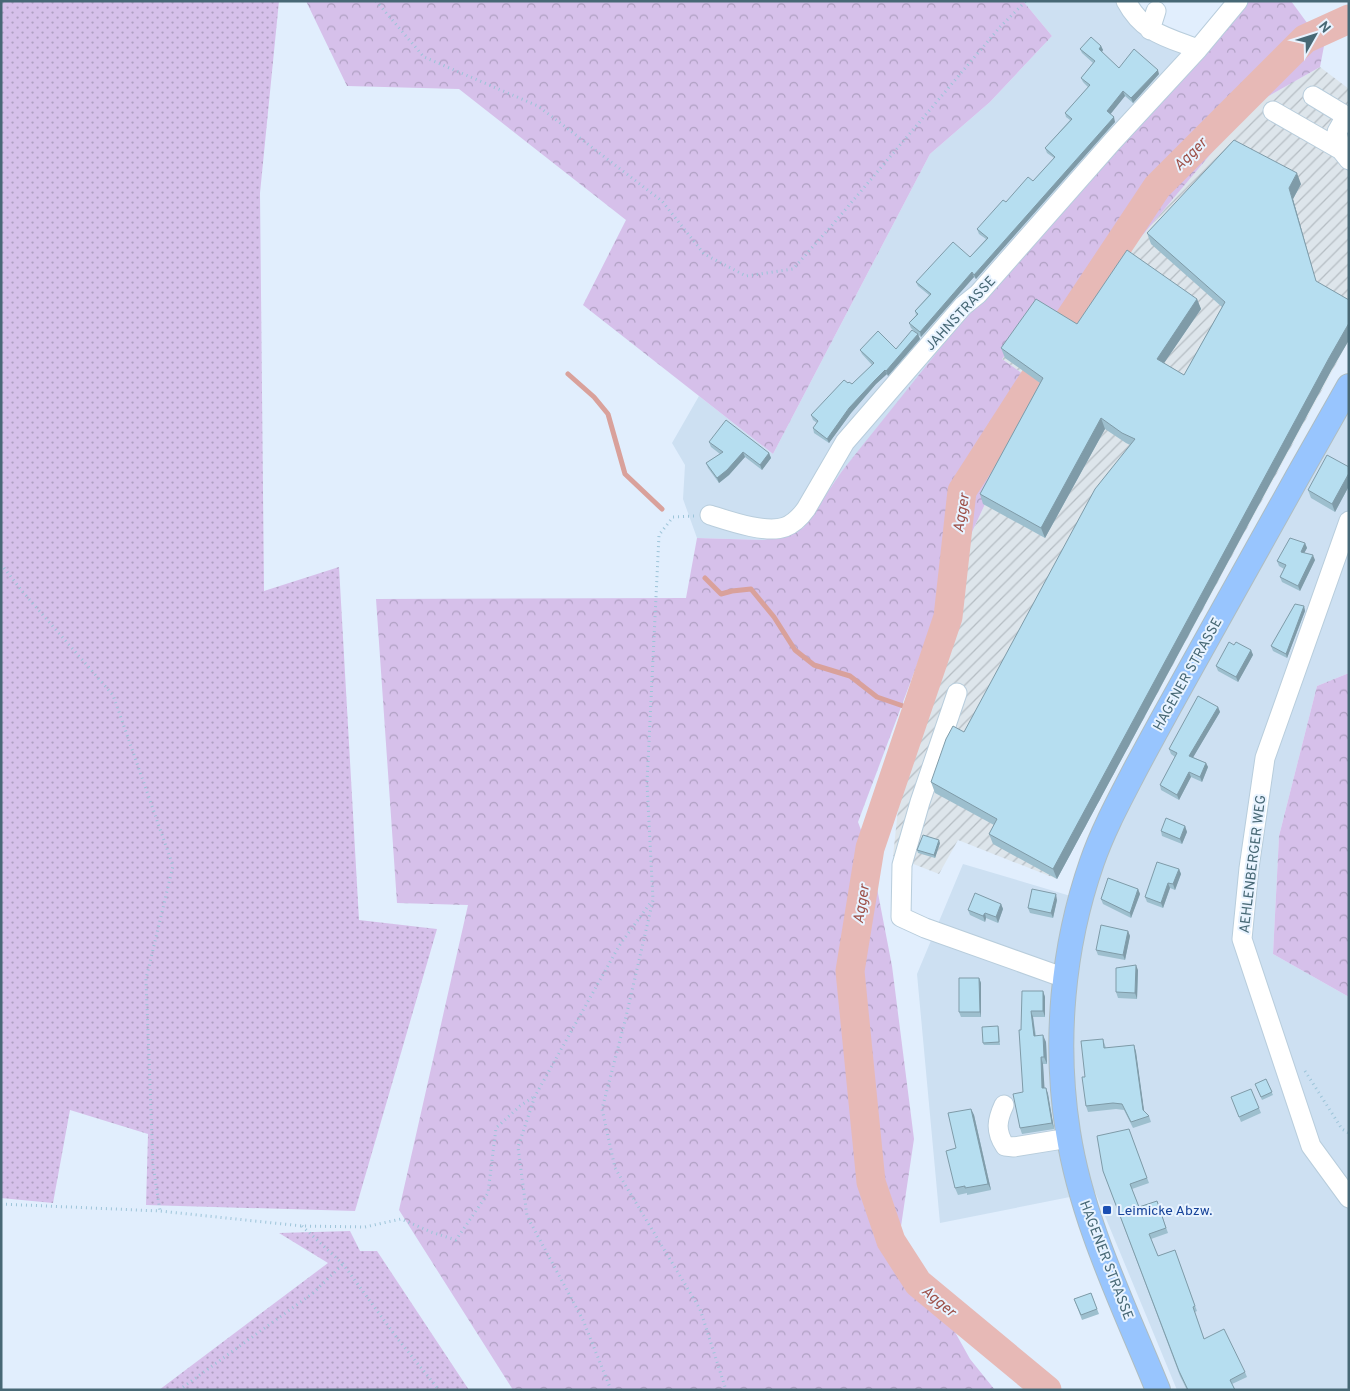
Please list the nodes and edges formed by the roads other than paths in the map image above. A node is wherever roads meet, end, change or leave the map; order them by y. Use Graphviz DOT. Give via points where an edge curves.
graph roads {
  1 [pos="1126,1"];
  2 [pos="1224,1"];
  3 [pos="1238,1"];
  4 [pos="1156,11"];
  5 [pos="1150,30"];
  6 [pos="1191,47"];
  7 [pos="1313,96"];
  8 [pos="1273,111"];
  9 [pos="1345,155"];
  10 [pos="1349,386"];
  11 [pos="710,515"];
  12 [pos="1349,521"];
  13 [pos="958,693"];
  14 [pos="1065,978"];
  15 [pos="1004,1105"];
  16 [pos="1069,1138"];
  17 [pos="1349,1198"];
  18 [pos="1158,1390"];
  1 -- 5 [label="street" via="1131,11"];
  2 -- 6 [label="street"];
  3 -- 6 [label="street, JAHNSTRASSE"];
  4 -- 5 [label="street"];
  5 -- 6 [label="street"];
  6 -- 11 [label="street, JAHNSTRASSE" via="1112,142 845,442 800,517 785,527 766,528"];
  7 -- 9 [label="street" via="1346,116 1337,132"];
  8 -- 9 [label="street"];
  10 -- 14 [label="main road, HAGENER STRASSE" via="1116,807 1092,861 1077,911"];
  12 -- 17 [label="street, AEHLENBERGER WEG" via="1265,758 1242,939 1311,1146"];
  13 -- 14 [label="street" via="902,865 901,917"];
  14 -- 16 [label="main road, HAGENER STRASSE" via="1060,1056"];
  15 -- 16 [label="street" via="998,1130 1006,1146"];
  16 -- 18 [label="main road, HAGENER STRASSE" via="1090,1242"];
}
